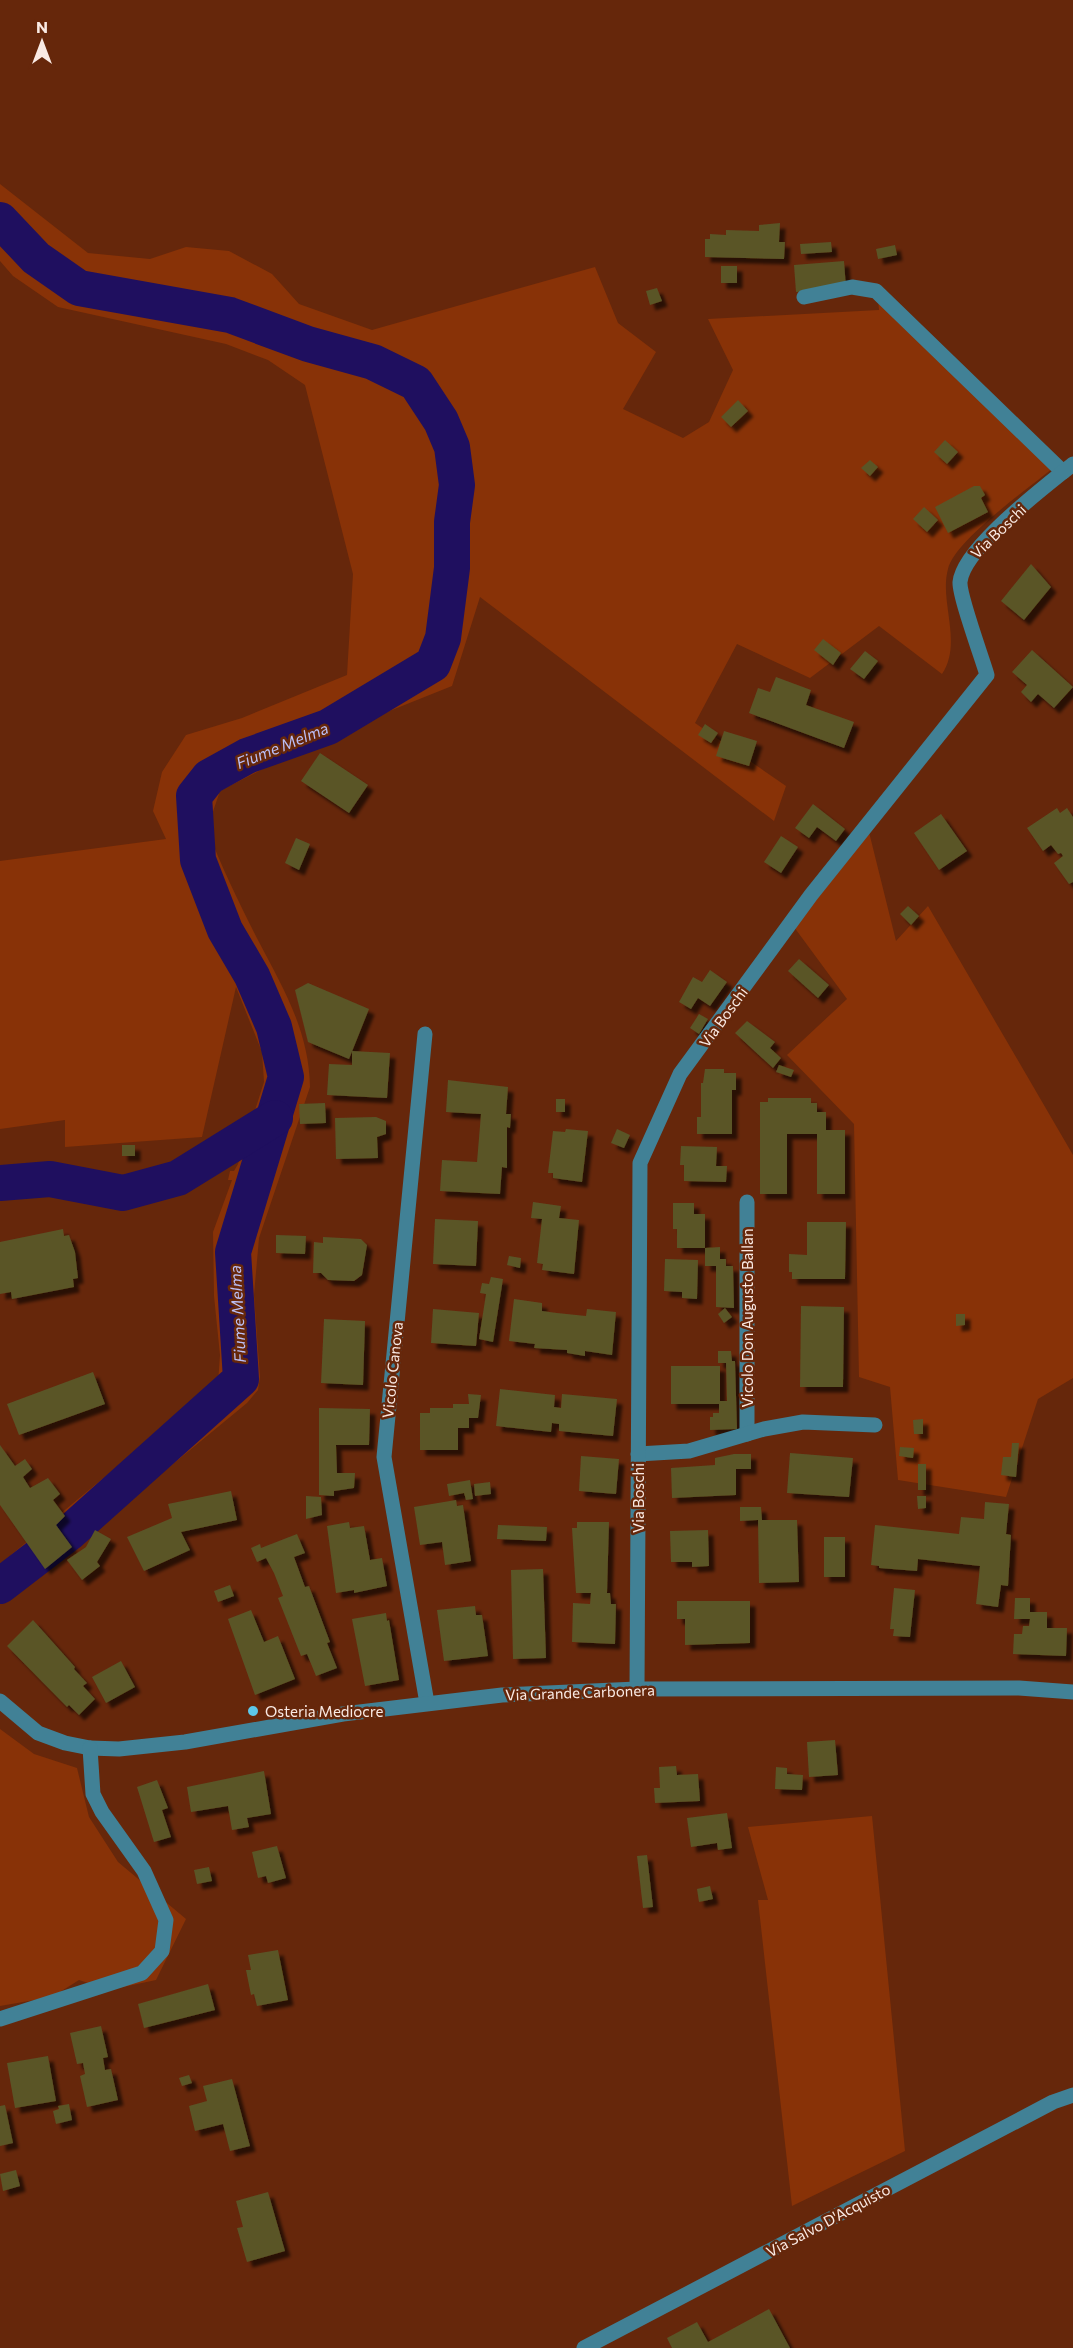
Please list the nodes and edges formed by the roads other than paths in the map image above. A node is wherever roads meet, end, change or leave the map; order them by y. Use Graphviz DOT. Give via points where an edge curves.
graph roads {
  1 [pos="804,297"];
  2 [pos="1068,468"];
  3 [pos="425,1034"];
  4 [pos="747,1202"];
  5 [pos="874,1425"];
  6 [pos="747,1434"];
  7 [pos="638,1454"];
  8 [pos="637,1689"];
  9 [pos="1073,1692"];
  10 [pos="0,1701"];
  11 [pos="427,1703"];
  12 [pos="90,1748"];
  13 [pos="0,2019"];
  14 [pos="1073,2095"];
  15 [pos="584,2348"];
  1 -- 2 [label="street" via="852,287 876,291"];
  2 -- 7 [label="street, Via Boschi" via="999,526 967,561 960,583 987,675 811,895 680,1074 640,1163"];
  3 -- 11 [label="street, Vicolo Canova" via="384,1457"];
  4 -- 6 [label="street, Vicolo Don Augusto Ballan"];
  5 -- 6 [label="street" via="802,1422"];
  6 -- 7 [label="street" via="689,1451"];
  7 -- 8 [label="street, Via Boschi"];
  8 -- 9 [label="street, Via Grande Carbonera" via="1019,1688"];
  8 -- 11 [label="street, Via Grande Carbonera"];
  10 -- 12 [label="street, Via Grande Carbonera" via="38,1733"];
  11 -- 12 [label="street, Via Grande Carbonera" via="185,1742"];
  12 -- 13 [label="street" via="93,1794 144,1871 166,1920 162,1951 142,1973"];
  14 -- 15 [label="street, Via Salvo D'Acquisto"];
}
